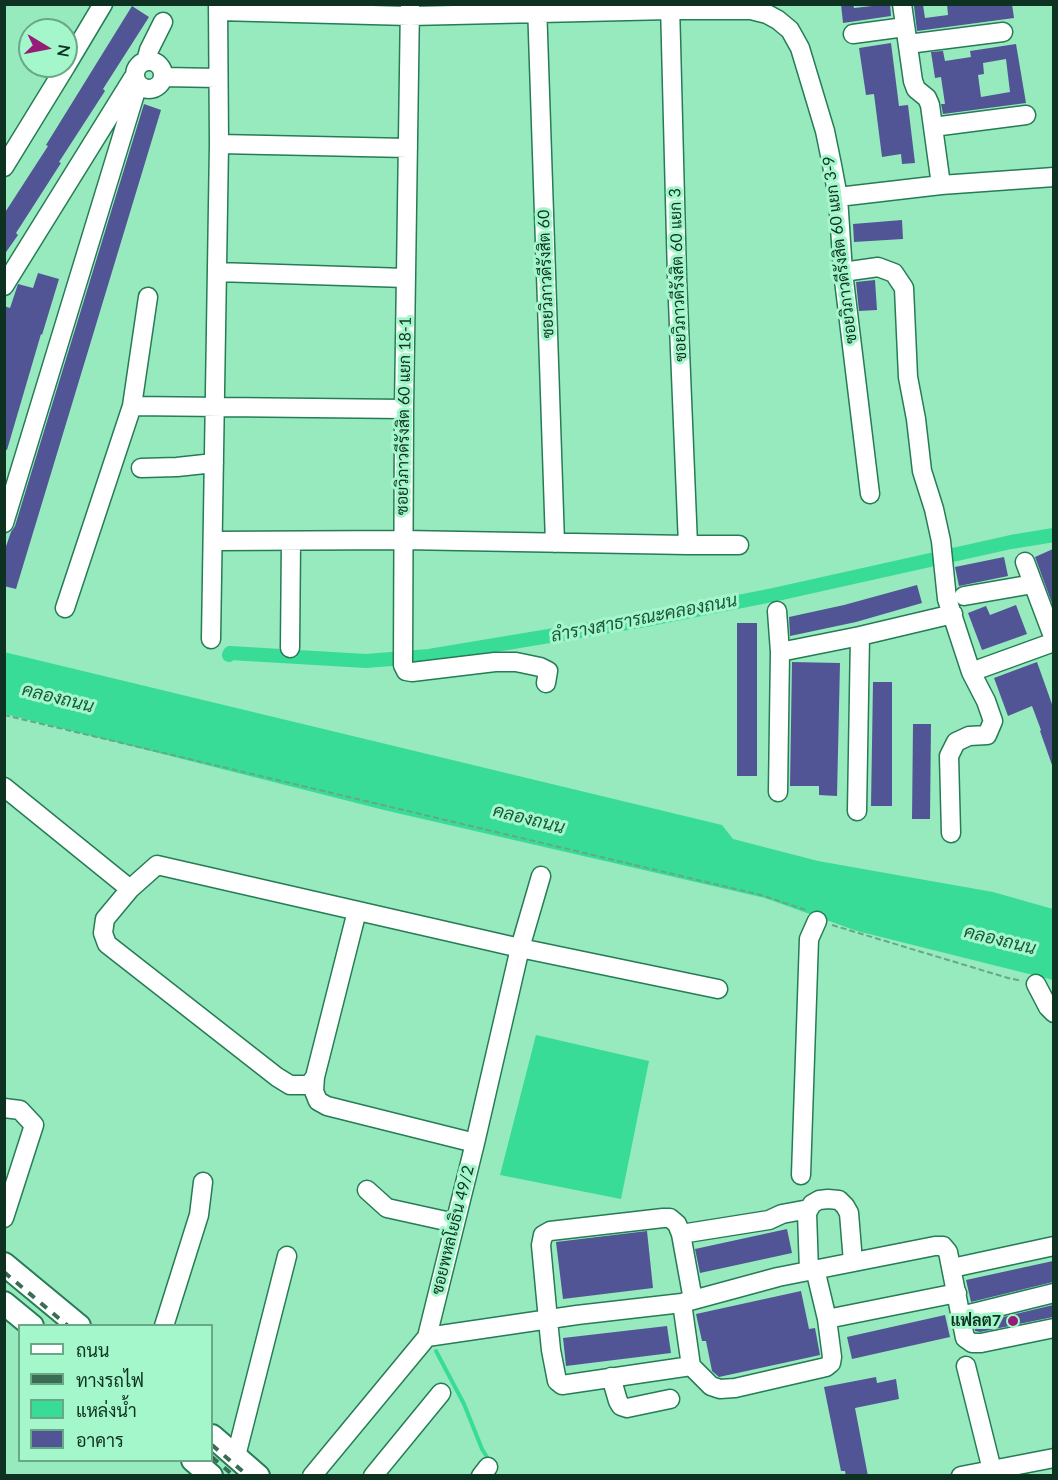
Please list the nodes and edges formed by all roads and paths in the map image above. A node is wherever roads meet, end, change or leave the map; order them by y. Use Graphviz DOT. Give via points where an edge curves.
graph roads {
  1 [pos="103,4"];
  2 [pos="902,4"];
  3 [pos="670,7"];
  4 [pos="218,8"];
  5 [pos="537,9"];
  6 [pos="410,10"];
  7 [pos="163,22"];
  8 [pos="1003,32"];
  9 [pos="853,34"];
  10 [pos="907,36"];
  11 [pos="78,46"];
  12 [pos="146,61"];
  13 [pos="163,77"];
  14 [pos="59,78"];
  15 [pos="218,78"];
  16 [pos="136,80"];
  17 [pos="1026,115"];
  18 [pos="933,127"];
  19 [pos="219,144"];
  20 [pos="408,148"];
  21 [pos="4,167"];
  22 [pos="1053,177"];
  23 [pos="941,185"];
  24 [pos="837,197"];
  25 [pos="217,272"];
  26 [pos="843,272"];
  27 [pos="406,278"];
  28 [pos="4,286"];
  29 [pos="148,297"];
  30 [pos="132,406"];
  31 [pos="215,406"];
  32 [pos="404,409"];
  33 [pos="214,464"];
  34 [pos="141,468"];
  35 [pos="870,494"];
  36 [pos="4,523"];
  37 [pos="213,540"];
  38 [pos="403,540"];
  39 [pos="291,541"];
  40 [pos="555,543"];
  41 [pos="688,545"];
  42 [pos="739,545"];
  43 [pos="1025,562"];
  44 [pos="1033,584"];
  45 [pos="964,596"];
  46 [pos="65,608"];
  47 [pos="777,611"];
  48 [pos="953,614"];
  49 [pos="860,636"];
  50 [pos="211,639"];
  51 [pos="1053,640"];
  52 [pos="290,648"];
  53 [pos="780,652"];
  54 [pos="971,672"];
  55 [pos="546,683"];
  56 [pos="4,715"];
  57 [pos="4,787"];
  58 [pos="778,792"];
  59 [pos="857,811"];
  60 [pos="951,833"];
  61 [pos="541,876"];
  62 [pos="130,889"];
  63 [pos="357,911"];
  64 [pos="817,921"];
  65 [pos="520,948"];
  66 [pos="1036,984"];
  67 [pos="718,989"];
  68 [pos="1053,1013"];
  69 [pos="315,1077"];
  70 [pos="4,1108"];
  71 [pos="475,1143"];
  72 [pos="801,1175"];
  73 [pos="203,1182"];
  74 [pos="367,1190"];
  75 [pos="6,1206"];
  76 [pos="809,1209"];
  77 [pos="455,1224"];
  78 [pos="681,1234"];
  79 [pos="1053,1246"];
  80 [pos="287,1256"];
  81 [pos="853,1262"];
  82 [pos="4,1264"];
  83 [pos="952,1268"];
  84 [pos="812,1270"];
  85 [pos="957,1293"];
  86 [pos="1053,1293"];
  87 [pos="687,1301"];
  88 [pos="4,1303"];
  89 [pos="961,1316"];
  90 [pos="826,1319"];
  91 [pos="548,1320"];
  92 [pos="30,1324"];
  93 [pos="77,1324"];
  94 [pos="165,1324"];
  95 [pos="1053,1328"];
  96 [pos="427,1337"];
  97 [pos="691,1366"];
  98 [pos="966,1366"];
  99 [pos="611,1377"];
  100 [pos="441,1393"];
  101 [pos="670,1399"];
  102 [pos="213,1437"];
  103 [pos="1023,1454"];
  104 [pos="236,1456"];
  105 [pos="1053,1458"];
  106 [pos="194,1462"];
  107 [pos="991,1465"];
  108 [pos="211,1476"];
  109 [pos="258,1476"];
  110 [pos="312,1476"];
  111 [pos="373,1476"];
  112 [pos="961,1476"];
  1 -- 11 [label="street"];
  2 -- 10 [label="street"];
  3 -- 5 [label="street, ซอยวิภาวดีรังสิต 60 แยก 3-9"];
  3 -- 24 [label="street, ซอยวิภาวดีรังสิต 60 แยก 3-9" via="751,10 767,14 790,30 813,89"];
  3 -- 41 [label="street, ซอยวิภาวดีรังสิต 60 แยก 3"];
  4 -- 6 [label="street, ซอยวิภาวดีรังสิต 60 แยก 3-9"];
  4 -- 15 [label="street"];
  5 -- 6 [label="street, ซอยวิภาวดีรังสิต 60 แยก 3-9"];
  5 -- 40 [label="street, ซอยวิภาวดีรังสิต 60"];
  6 -- 20 [label="street, ซอยวิภาวดีรังสิต 60 แยก 18-1"];
  7 -- 12 [label="street"];
  8 -- 10 [label="street"];
  9 -- 10 [label="street"];
  10 -- 18 [label="street" via="913,81 927,98"];
  12 -- 13 [label="street" via="158,63"];
  12 -- 16 [label="street" via="137,67"];
  13 -- 15 [label="street"];
  13 -- 16 [label="street" via="159,86 148,89"];
  14 -- 21 [label="street"];
  15 -- 19 [label="street"];
  16 -- 28 [label="street"];
  16 -- 36 [label="street"];
  17 -- 18 [label="street"];
  18 -- 23 [label="street"];
  19 -- 20 [label="street"];
  19 -- 25 [label="street"];
  20 -- 27 [label="street, ซอยวิภาวดีรังสิต 60 แยก 18-1"];
  22 -- 23 [label="street"];
  23 -- 24 [label="street"];
  24 -- 26 [label="street, ซอยวิภาวดีรังสิต 60 แยก 3-9"];
  25 -- 27 [label="street"];
  25 -- 31 [label="street"];
  26 -- 35 [label="street, ซอยวิภาวดีรังสิต 60 แยก 3-9"];
  26 -- 48 [label="street" via="878,267 894,273 904,288 908,377 922,471 941,541 947,599"];
  27 -- 32 [label="street, ซอยวิภาวดีรังสิต 60 แยก 18-1"];
  29 -- 30 [label="street"];
  30 -- 31 [label="street"];
  30 -- 46 [label="street"];
  31 -- 32 [label="street"];
  31 -- 33 [label="street"];
  32 -- 38 [label="street, ซอยวิภาวดีรังสิต 60 แยก 18-1"];
  33 -- 34 [label="street"];
  33 -- 37 [label="street"];
  37 -- 39 [label="street"];
  37 -- 50 [label="street"];
  38 -- 39 [label="street"];
  38 -- 40 [label="street"];
  38 -- 55 [label="street, ซอยวิภาวดีรังสิต 60 แยก 18-1" via="406,671 516,662 548,671"];
  39 -- 52 [label="street"];
  40 -- 41 [label="street"];
  41 -- 42 [label="street"];
  43 -- 44 [label="street"];
  44 -- 45 [label="street"];
  44 -- 51 [label="street"];
  47 -- 53 [label="street"];
  48 -- 49 [label="street"];
  48 -- 54 [label="street"];
  49 -- 53 [label="street"];
  49 -- 59 [label="street"];
  51 -- 54 [label="street"];
  53 -- 58 [label="street"];
  54 -- 60 [label="street" via="993,722 987,735 956,742 949,756"];
  56 -- 64 [label="path" via="761,895 818,914"];
  57 -- 62 [label="street"];
  61 -- 65 [label="street, ซอยพหลโยธิน 49/2"];
  62 -- 63 [label="street" via="157,865"];
  62 -- 69 [label="street" via="105,919 103,933 107,944 290,1085 309,1085"];
  63 -- 65 [label="street"];
  63 -- 69 [label="street"];
  64 -- 66 [label="path"];
  64 -- 72 [label="street" via="809,939"];
  65 -- 67 [label="street"];
  65 -- 71 [label="street, ซอยพหลโยธิน 49/2"];
  66 -- 68 [label="street"];
  69 -- 71 [label="street" via="318,1101 327,1106"];
  70 -- 75 [label="street" via="20,1110 34,1125"];
  71 -- 77 [label="street, ซอยพหลโยธิน 49/2"];
  73 -- 94 [label="street" via="199,1215"];
  74 -- 77 [label="street" via="387,1208"];
  76 -- 78 [label="street" via="769,1220"];
  76 -- 81 [label="street" via="819,1200 828,1199 839,1200 845,1206"];
  76 -- 84 [label="street"];
  77 -- 96 [label="street, ซอยพหลโยธิน 49/2"];
  78 -- 87 [label="street"];
  78 -- 91 [label="street" via="677,1224 663,1218 543,1235"];
  79 -- 83 [label="street"];
  80 -- 104 [label="street"];
  81 -- 83 [label="street" via="942,1246"];
  81 -- 84 [label="street"];
  82 -- 93 [label="main road"];
  83 -- 85 [label="street"];
  84 -- 87 [label="street"];
  84 -- 90 [label="street"];
  85 -- 89 [label="street"];
  85 -- 90 [label="street"];
  86 -- 89 [label="street"];
  87 -- 91 [label="street"];
  87 -- 97 [label="street"];
  88 -- 92 [label="main road"];
  89 -- 95 [label="street" via="965,1338 972,1344"];
  90 -- 97 [label="street" via="832,1357 826,1367 720,1389 711,1386"];
  91 -- 96 [label="street"];
  91 -- 99 [label="street" via="557,1381 562,1385"];
  96 -- 110 [label="street, ซอยพหลโยธิน 49/2"];
  97 -- 99 [label="street"];
  98 -- 107 [label="street"];
  99 -- 101 [label="street" via="621,1406"];
  100 -- 111 [label="street"];
  102 -- 104 [label="main road"];
  103 -- 107 [label="street"];
  104 -- 109 [label="main road"];
  105 -- 107 [label="street"];
  106 -- 108 [label="main road"];
  107 -- 112 [label="street"];
}
